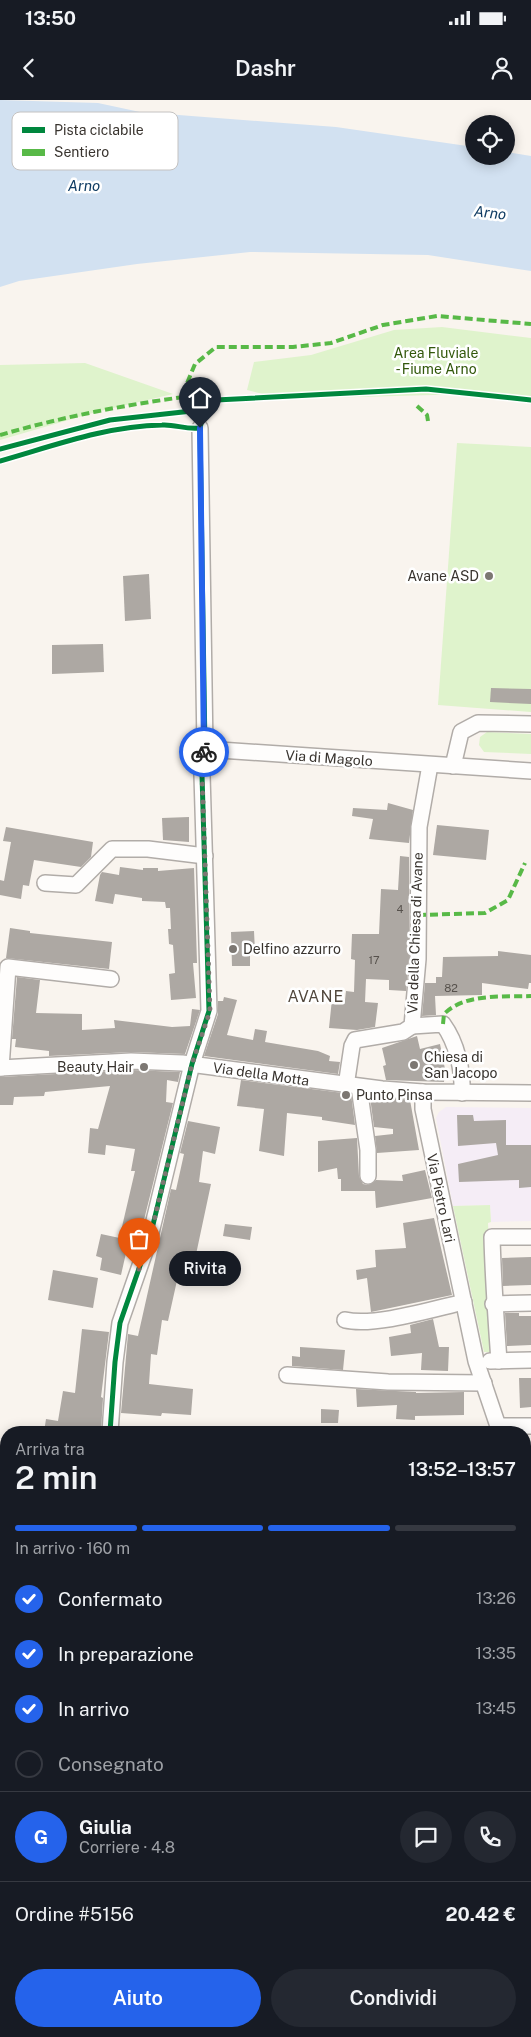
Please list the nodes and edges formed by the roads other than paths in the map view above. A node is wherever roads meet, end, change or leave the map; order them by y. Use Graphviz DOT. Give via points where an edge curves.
graph roads {
  1 [pos="200,428"];
  2 [pos="531,724"];
  3 [pos="205,749"];
  4 [pos="430,765"];
  5 [pos="453,766"];
  6 [pos="531,771"];
  7 [pos="205,856"];
  8 [pos="45,883"];
  9 [pos="111,979"];
  10 [pos="412,1026"];
  11 [pos="192,1064"];
  12 [pos="1,1068"];
  13 [pos="353,1086"];
  14 [pos="423,1092"];
  15 [pos="531,1093"];
  16 [pos="462,1094"];
  17 [pos="368,1176"];
  18 [pos="531,1237"];
  19 [pos="464,1302"];
  20 [pos="531,1303"];
  21 [pos="493,1304"];
  22 [pos="345,1320"];
  23 [pos="531,1360"];
  24 [pos="476,1361"];
  25 [pos="498,1361"];
  26 [pos="287,1375"];
  27 [pos="484,1383"];
  28 [pos="110,1426"];
  29 [pos="498,1426"];
  1 -- 3 [label="street"];
  2 -- 5 [label="street" via="478,723 461,732"];
  3 -- 4 [label="street, Via di Magolo"];
  3 -- 7 [label="street" via="202,774"];
  4 -- 5 [label="street, Via di Magolo"];
  4 -- 10 [label="street, Via della Chiesa di Avane" via="419,827 418,950"];
  5 -- 6 [label="street, Via di Magolo"];
  7 -- 8 [label="street" via="148,849 112,849 76,885"];
  7 -- 11 [label="street" via="210,1011"];
  9 -- 12 [label="street" via="8,968"];
  10 -- 13 [label="street, Via della Chiesa di Avane" via="403,1032 356,1040 352,1046"];
  10 -- 16 [label="street" via="443,1024 449,1032 462,1077"];
  11 -- 12 [label="street, Via della Motta" via="131,1061"];
  11 -- 13 [label="street, Via della Motta"];
  11 -- 28 [label="street" via="150,1237 120,1323"];
  13 -- 14 [label="street, Via della Motta"];
  13 -- 17 [label="street" via="368,1150"];
  14 -- 16 [label="street, Via della Motta"];
  14 -- 19 [label="street, Via Pietro Lari" via="425,1118"];
  15 -- 16 [label="street, Via della Motta"];
  18 -- 21 [label="street" via="492,1237"];
  19 -- 22 [label="street" via="399,1316 357,1322"];
  19 -- 24 [label="street, Via Pietro Lari"];
  20 -- 21 [label="street"];
  21 -- 25 [label="street"];
  23 -- 25 [label="street"];
  24 -- 25 [label="street"];
  24 -- 27 [label="street, Via Pietro Lari"];
  26 -- 27 [label="street" via="388,1382"];
  27 -- 29 [label="street, Via Pietro Lari"];
}
